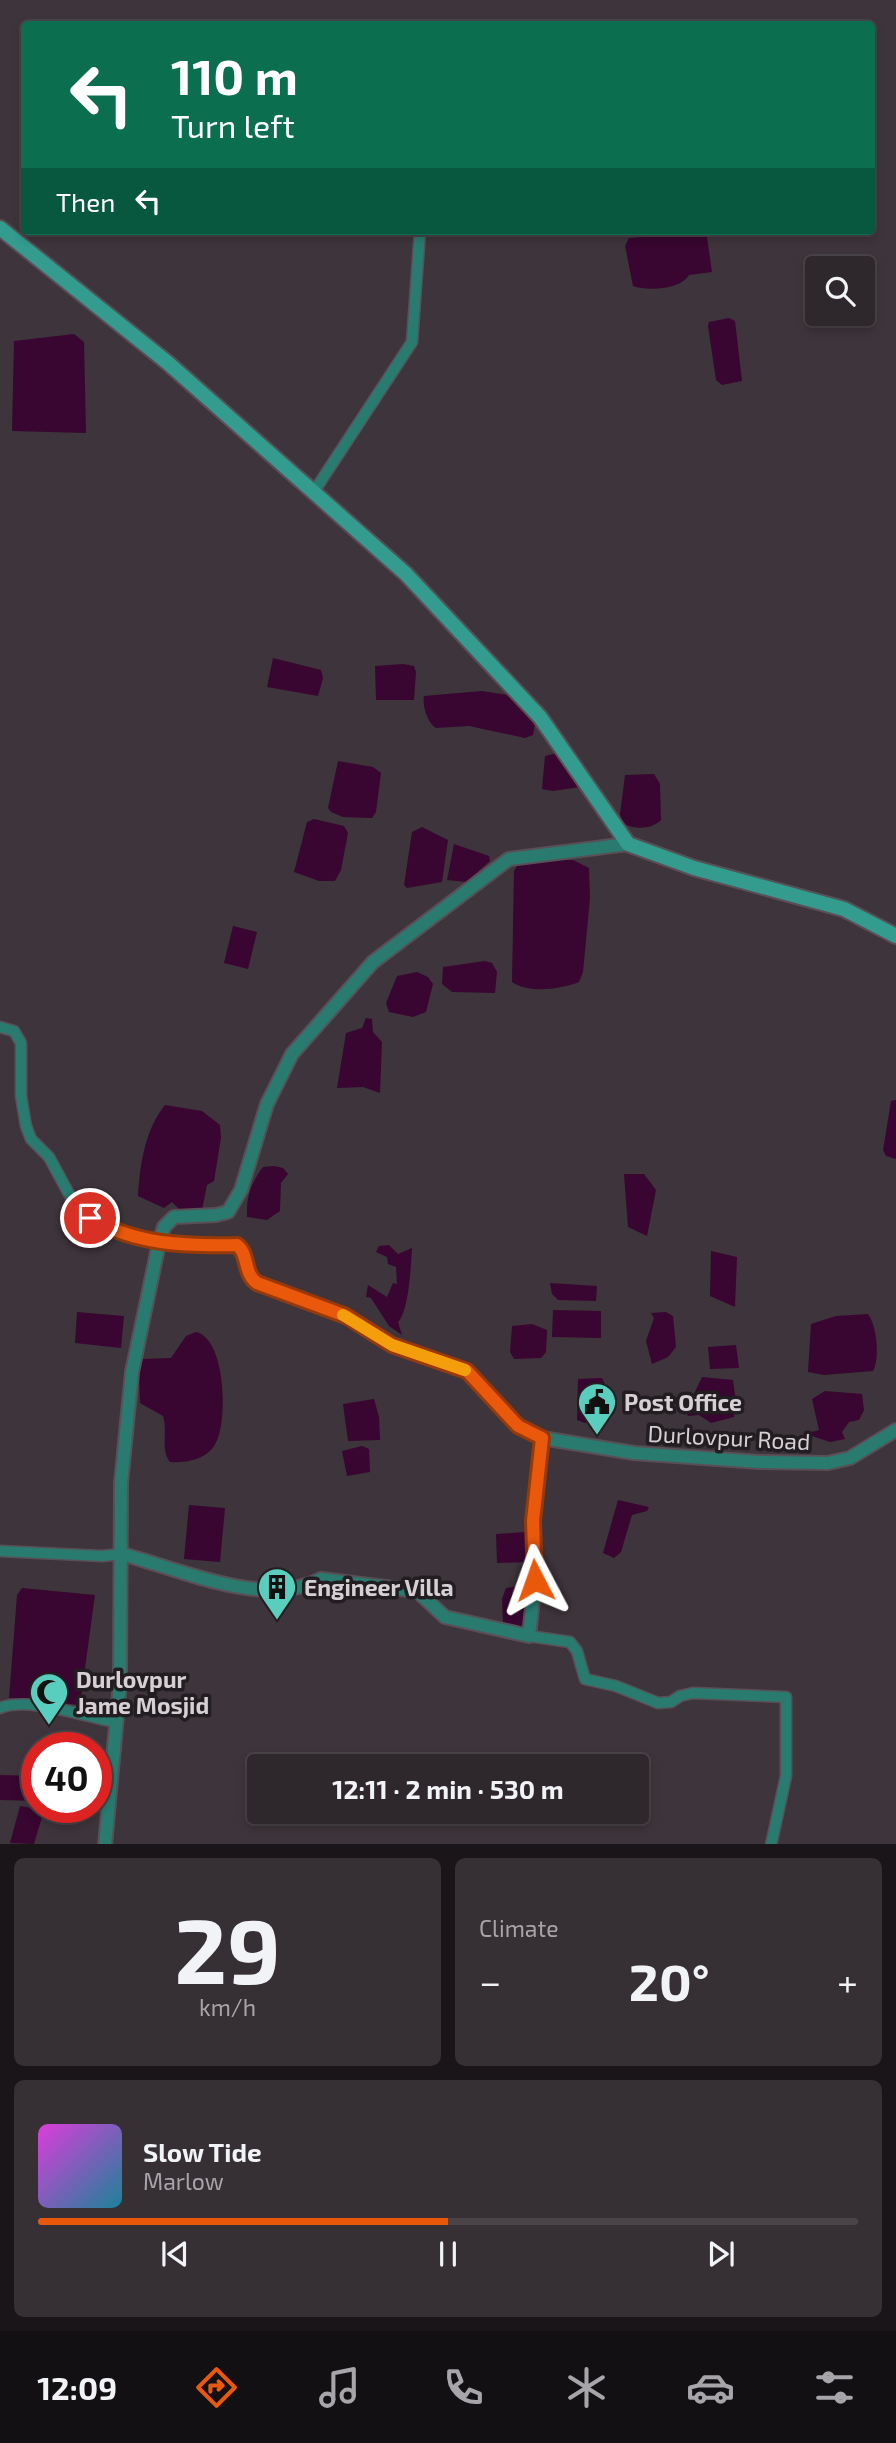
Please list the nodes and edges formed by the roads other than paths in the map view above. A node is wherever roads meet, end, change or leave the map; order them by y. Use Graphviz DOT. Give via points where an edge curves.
graph roads {
  1 [pos="0,228"];
  2 [pos="420,235"];
  3 [pos="315,490"];
  4 [pos="628,844"];
  5 [pos="896,936"];
  6 [pos="0,1027"];
  7 [pos="159,1243"];
  8 [pos="896,1430"];
  9 [pos="542,1438"];
  10 [pos="0,1551"];
  11 [pos="122,1554"];
  12 [pos="529,1636"];
  13 [pos="0,1708"];
  14 [pos="116,1722"];
  15 [pos="106,1844"];
  16 [pos="771,1844"];
  1 -- 3 [label="main road" via="169,363"];
  2 -- 3 [label="street" via="412,342"];
  3 -- 4 [label="main road" via="407,574 540,717"];
  4 -- 5 [label="main road" via="844,909"];
  4 -- 7 [label="street" via="509,859 373,962 292,1054 267,1104 241,1190 228,1212 174,1217 164,1227"];
  6 -- 7 [label="street" via="14,1031 21,1043 21,1096 31,1139 49,1157 75,1205 110,1230"];
  7 -- 9 [label="street" via="237,1245 252,1280 346,1316 392,1345 467,1371 518,1426"];
  7 -- 11 [label="street" via="132,1372 121,1483"];
  8 -- 9 [label="street, Durlovpur Road" via="850,1458 828,1463 634,1453"];
  9 -- 12 [label="street" via="533,1521 535,1580"];
  10 -- 11 [label="street"];
  11 -- 12 [label="street" via="244,1587 279,1590 333,1579 417,1591 445,1617"];
  11 -- 14 [label="street"];
  12 -- 16 [label="street" via="570,1642 585,1679 658,1703 693,1693 786,1697 786,1776"];
  13 -- 14 [label="street" via="35,1705"];
  14 -- 15 [label="street"];
}
